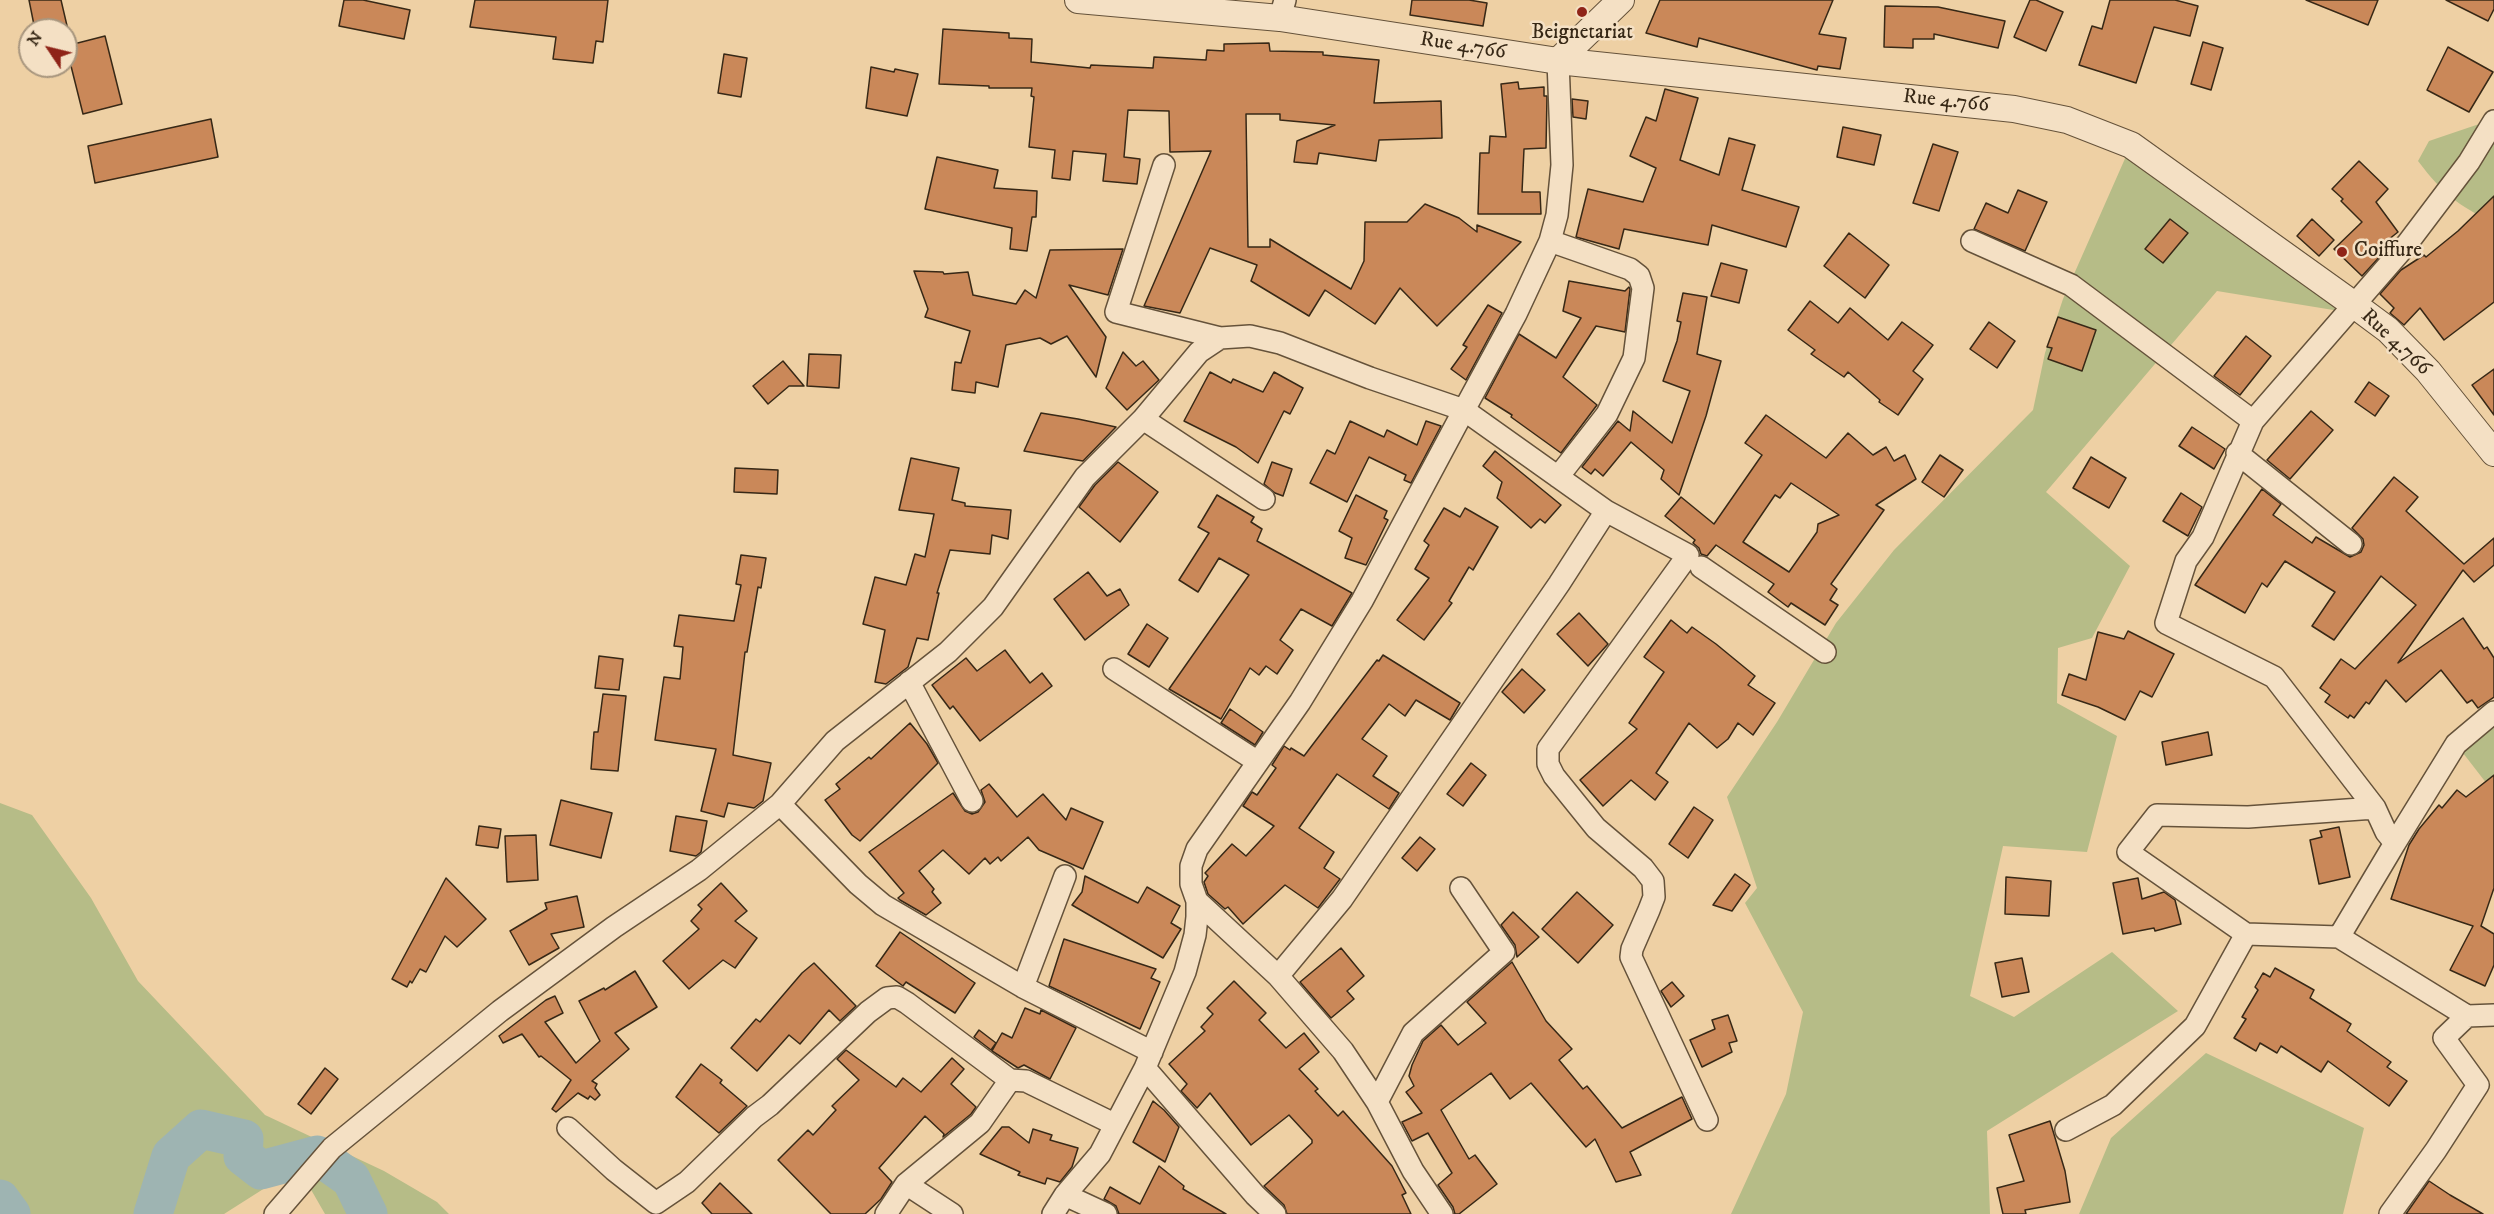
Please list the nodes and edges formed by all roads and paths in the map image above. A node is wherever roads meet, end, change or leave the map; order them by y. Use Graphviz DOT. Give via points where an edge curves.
graph roads {
  1 [pos="1078,0"];
  2 [pos="1621,0"];
  3 [pos="1283,9"];
  4 [pos="1558,61"];
  5 [pos="2494,120"];
  6 [pos="1164,165"];
  7 [pos="1550,241"];
  8 [pos="1972,241"];
  9 [pos="2353,304"];
  10 [pos="1220,338"];
  11 [pos="1464,410"];
  12 [pos="1143,419"];
  13 [pos="2253,421"];
  14 [pos="2237,453"];
  15 [pos="2494,453"];
  16 [pos="1558,477"];
  17 [pos="1264,499"];
  18 [pos="1606,511"];
  19 [pos="2351,544"];
  20 [pos="1701,567"];
  21 [pos="1825,652"];
  22 [pos="1114,669"];
  23 [pos="909,682"];
  24 [pos="2494,712"];
  25 [pos="1258,762"];
  26 [pos="972,801"];
  27 [pos="780,804"];
  28 [pos="2375,808"];
  29 [pos="2395,843"];
  30 [pos="1065,876"];
  31 [pos="1461,888"];
  32 [pos="1197,901"];
  33 [pos="2246,934"];
  34 [pos="2338,938"];
  35 [pos="1278,976"];
  36 [pos="1023,987"];
  37 [pos="2494,1015"];
  38 [pos="2467,1016"];
  39 [pos="1149,1060"];
  40 [pos="1010,1080"];
  41 [pos="1377,1102"];
  42 [pos="1707,1120"];
  43 [pos="1114,1124"];
  44 [pos="567,1128"];
  45 [pos="2066,1130"];
  46 [pos="906,1184"];
  47 [pos="1065,1195"];
  48 [pos="275,1214"];
  49 [pos="886,1214"];
  50 [pos="952,1214"];
  51 [pos="1053,1214"];
  52 [pos="1106,1214"];
  53 [pos="1275,1214"];
  54 [pos="1442,1214"];
  55 [pos="2390,1214"];
  1 -- 3 [label="street, Rue 4.766"];
  2 -- 4 [label="street"];
  3 -- 4 [label="street, Rue 4.766"];
  4 -- 7 [label="street" via="1562,165"];
  4 -- 9 [label="street, Rue 4.766" via="2014,109 2067,120 2131,146"];
  5 -- 9 [label="street" via="2433,211"];
  6 -- 10 [label="street" via="1116,312"];
  7 -- 11 [label="street"];
  7 -- 16 [label="street" via="1630,269 1639,276 1642,288 1634,358 1607,414"];
  8 -- 13 [label="street" via="2071,285"];
  9 -- 13 [label="street"];
  9 -- 15 [label="street, Rue 4.766" via="2388,330 2428,371"];
  10 -- 11 [label="street" via="1250,336 1280,343"];
  10 -- 12 [label="street" via="1198,352"];
  11 -- 16 [label="street"];
  11 -- 25 [label="street" via="1362,601"];
  12 -- 17 [label="street"];
  12 -- 23 [label="street" via="1085,477 993,606 948,652"];
  13 -- 14 [label="street"];
  14 -- 19 [label="street"];
  14 -- 28 [label="street" via="2203,537 2186,561 2166,623 2274,677"];
  16 -- 18 [label="street"];
  18 -- 35 [label="street" via="1342,899"];
  18 -- 42 [label="street" via="1688,555 1548,749 1548,764 1596,828 1653,881 1654,897 1631,957"];
  20 -- 21 [label="street"];
  22 -- 25 [label="street"];
  23 -- 26 [label="street"];
  23 -- 27 [label="street" via="835,741"];
  24 -- 29 [label="street" via="2456,744"];
  25 -- 32 [label="street" via="1197,849 1191,866 1191,884"];
  27 -- 36 [label="street" via="883,905"];
  27 -- 48 [label="street" via="699,870 500,1011 333,1148"];
  28 -- 29 [label="street"];
  28 -- 33 [label="street" via="2248,817 2157,814 2128,852"];
  29 -- 34 [label="street"];
  30 -- 36 [label="street"];
  31 -- 41 [label="street" via="1504,952 1413,1033"];
  32 -- 35 [label="street"];
  32 -- 39 [label="street" via="1195,935 1185,972"];
  33 -- 34 [label="street"];
  33 -- 45 [label="street" via="2195,1026 2113,1105"];
  34 -- 38 [label="street"];
  35 -- 41 [label="street" via="1343,1051"];
  36 -- 39 [label="street"];
  37 -- 38 [label="street"];
  38 -- 55 [label="street" via="2444,1038 2478,1085"];
  39 -- 43 [label="street"];
  39 -- 53 [label="street" via="1255,1195"];
  40 -- 43 [label="street" via="1026,1081"];
  40 -- 44 [label="street" via="908,1003 897,997 887,998 687,1182 656,1203"];
  40 -- 46 [label="street" via="980,1123"];
  41 -- 54 [label="street" via="1413,1171"];
  43 -- 47 [label="street" via="1100,1154"];
  46 -- 49 [label="street"];
  46 -- 50 [label="street"];
  47 -- 51 [label="street"];
  47 -- 52 [label="street"];
}
